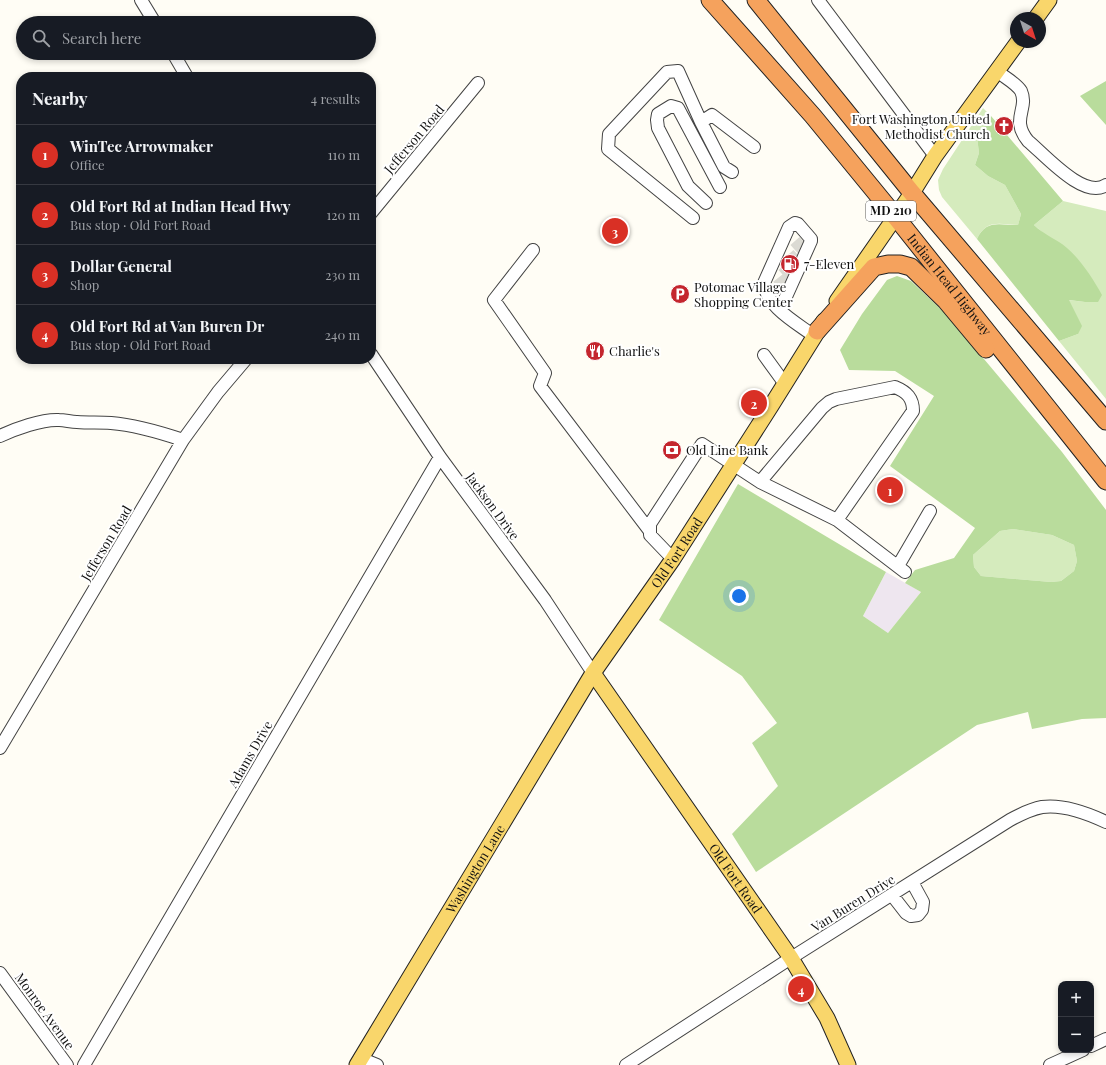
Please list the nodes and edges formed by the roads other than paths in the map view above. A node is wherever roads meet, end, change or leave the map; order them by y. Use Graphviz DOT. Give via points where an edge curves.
graph roads {
  1 [pos="141,0"];
  2 [pos="710,0"];
  3 [pos="756,0"];
  4 [pos="818,0"];
  5 [pos="1049,0"];
  6 [pos="1040,12"];
  7 [pos="151,16"];
  8 [pos="1014,48"];
  9 [pos="177,60"];
  10 [pos="997,71"];
  11 [pos="185,72"];
  12 [pos="478,83"];
  13 [pos="701,122"];
  14 [pos="754,147"];
  15 [pos="936,156"];
  16 [pos="732,172"];
  17 [pos="1106,185"];
  18 [pos="720,187"];
  19 [pos="912,193"];
  20 [pos="706,203"];
  21 [pos="376,207"];
  22 [pos="895,216"];
  23 [pos="693,218"];
  24 [pos="533,250"];
  25 [pos="792,257"];
  26 [pos="786,269"];
  27 [pos="780,281"];
  28 [pos="780,310"];
  29 [pos="816,333"];
  30 [pos="764,354"];
  31 [pos="376,361"];
  32 [pos="242,364"];
  33 [pos="785,384"];
  34 [pos="1106,421"];
  35 [pos="1065,430"];
  36 [pos="0,436"];
  37 [pos="183,440"];
  38 [pos="440,457"];
  39 [pos="734,464"];
  40 [pos="1106,481"];
  41 [pos="760,482"];
  42 [pos="930,511"];
  43 [pos="837,520"];
  44 [pos="649,530"];
  45 [pos="673,559"];
  46 [pos="593,673"];
  47 [pos="0,748"];
  48 [pos="1106,822"];
  49 [pos="912,882"];
  50 [pos="892,895"];
  51 [pos="791,958"];
  52 [pos="0,973"];
  53 [pos="1106,1039"];
  54 [pos="1094,1045"];
  55 [pos="1076,1053"];
  56 [pos="358,1062"];
  57 [pos="67,1065"];
  58 [pos="84,1065"];
  59 [pos="377,1065"];
  60 [pos="626,1065"];
  61 [pos="848,1065"];
  62 [pos="1050,1065"];
  1 -- 7 [label="street"];
  2 -- 22 [label="highway, Indian Head Highway / MD 210" via="812,116"];
  3 -- 19 [label="highway, MD 210"];
  4 -- 15 [label="street"];
  5 -- 6 [label="main road"];
  8 -- 10 [label="main road, Old Fort Road"];
  9 -- 11 [label="street"];
  10 -- 15 [label="main road, Old Fort Road"];
  10 -- 17 [label="street" via="1020,91 1020,126 1028,141 1072,180 1084,187 1095,189"];
  12 -- 21 [label="street, Jefferson Road"];
  13 -- 14 [label="street" via="712,115"];
  13 -- 16 [label="street" via="724,167"];
  13 -- 23 [label="street" via="678,71 667,72 609,134 608,149"];
  15 -- 19 [label="main road, Old Fort Road"];
  18 -- 20 [label="street" via="678,108 671,106 658,114 658,128 688,186"];
  19 -- 22 [label="main road, Old Fort Road"];
  19 -- 34 [label="highway, MD 210"];
  22 -- 29 [label="main road, Old Fort Road"];
  22 -- 35 [label="highway, Indian Head Highway / MD 210"];
  24 -- 44 [label="street" via="494,300 546,373 540,386"];
  25 -- 25 [label="street" via="798,244"];
  25 -- 26 [label="street"];
  25 -- 26 [label="street"];
  26 -- 27 [label="street"];
  26 -- 27 [label="street"];
  27 -- 28 [label="street"];
  27 -- 28 [label="street" via="764,283 764,288"];
  28 -- 29 [label="street"];
  29 -- 33 [label="main road, Old Fort Road"];
  29 -- 35 [label="highway" via="874,267 888,264 911,267 946,301 996,361"];
  30 -- 33 [label="street"];
  31 -- 38 [label="street, Jackson Drive"];
  32 -- 37 [label="street, Jefferson Road"];
  33 -- 39 [label="main road, Old Fort Road"];
  35 -- 40 [label="highway, Indian Head Highway / MD 210"];
  36 -- 37 [label="street" via="12,430 58,420 126,425"];
  37 -- 47 [label="street, Jefferson Road"];
  38 -- 46 [label="street, Jackson Drive" via="545,600"];
  38 -- 58 [label="street, Adams Drive"];
  39 -- 41 [label="street"];
  39 -- 44 [label="street" via="702,444 650,524"];
  39 -- 45 [label="main road, Old Fort Road"];
  41 -- 43 [label="street"];
  41 -- 43 [label="street" via="829,402 895,387 911,398 913,411"];
  42 -- 43 [label="street" via="901,569"];
  44 -- 45 [label="street" via="650,535"];
  45 -- 46 [label="main road, Old Fort Road"];
  46 -- 51 [label="main road, Old Fort Road"];
  46 -- 56 [label="main road, Washington Lane"];
  48 -- 49 [label="street, Van Buren Drive" via="1070,808 1043,807 1026,812"];
  49 -- 50 [label="street, Van Buren Drive"];
  49 -- 50 [label="street" via="923,902 918,915 911,916 906,913"];
  50 -- 51 [label="street, Van Buren Drive"];
  51 -- 60 [label="street, Van Buren Drive"];
  51 -- 61 [label="main road, Old Fort Road" via="827,1018"];
  52 -- 57 [label="street, Monroe Avenue"];
  53 -- 54 [label="street"];
  55 -- 62 [label="street"];
  56 -- 59 [label="street"];
}
